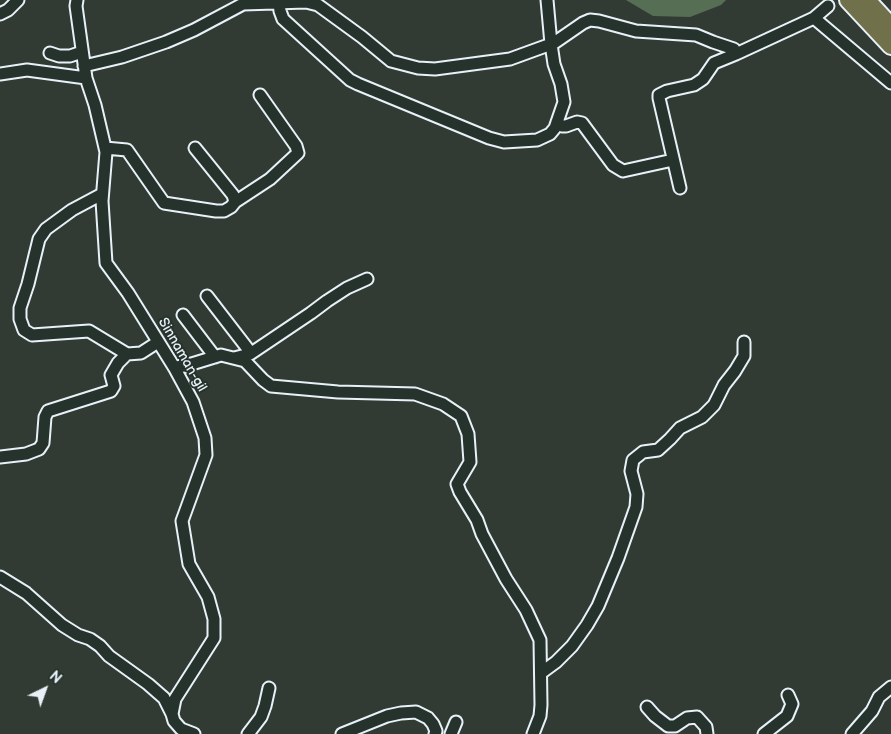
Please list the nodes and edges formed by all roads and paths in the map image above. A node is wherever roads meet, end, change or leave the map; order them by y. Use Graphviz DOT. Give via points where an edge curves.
graph roads {
  1 [pos="18,0"];
  2 [pos="77,0"];
  3 [pos="547,0"];
  4 [pos="848,0"];
  5 [pos="867,0"];
  6 [pos="874,0"];
  7 [pos="280,1"];
  8 [pos="828,6"];
  9 [pos="0,14"];
  10 [pos="891,14"];
  11 [pos="814,18"];
  12 [pos="891,26"];
  13 [pos="551,44"];
  14 [pos="891,46"];
  15 [pos="82,52"];
  16 [pos="50,53"];
  17 [pos="736,54"];
  18 [pos="85,72"];
  19 [pos="0,74"];
  20 [pos="891,83"];
  21 [pos="260,95"];
  22 [pos="557,122"];
  23 [pos="104,148"];
  24 [pos="195,148"];
  25 [pos="674,160"];
  26 [pos="680,188"];
  27 [pos="102,194"];
  28 [pos="235,202"];
  29 [pos="367,279"];
  30 [pos="207,296"];
  31 [pos="183,315"];
  32 [pos="158,342"];
  33 [pos="744,342"];
  34 [pos="251,352"];
  35 [pos="127,354"];
  36 [pos="215,357"];
  37 [pos="234,358"];
  38 [pos="174,367"];
  39 [pos="0,457"];
  40 [pos="0,577"];
  41 [pos="541,673"];
  42 [pos="891,687"];
  43 [pos="269,688"];
  44 [pos="788,695"];
  45 [pos="647,707"];
  46 [pos="172,714"];
  47 [pos="456,722"];
  48 [pos="194,734"];
  49 [pos="248,734"];
  50 [pos="342,734"];
  51 [pos="435,734"];
  52 [pos="451,734"];
  53 [pos="533,734"];
  54 [pos="707,734"];
  55 [pos="764,734"];
  56 [pos="852,734"];
  1 -- 9 [label="street"];
  2 -- 15 [label="street, Sinnaman-gil"];
  3 -- 13 [label="street"];
  4 -- 14 [label="highway"];
  5 -- 12 [label="highway"];
  6 -- 10 [label="highway"];
  7 -- 13 [label="street" via="315,4 391,61 418,68 435,69 510,59"];
  7 -- 18 [label="street" via="243,4 194,30"];
  7 -- 22 [label="street" via="281,16 358,84 497,141 537,140 550,134"];
  8 -- 11 [label="street"];
  11 -- 17 [label="street"];
  11 -- 20 [label="street"];
  13 -- 17 [label="street" via="583,23 595,20 636,31 696,35 734,49"];
  13 -- 22 [label="street" via="564,98"];
  15 -- 16 [label="street" via="70,56"];
  15 -- 18 [label="street, Sinnaman-gil"];
  17 -- 25 [label="street" via="714,63 698,83 659,95"];
  18 -- 19 [label="street" via="27,70"];
  18 -- 23 [label="street, Sinnaman-gil"];
  21 -- 28 [label="street" via="298,153 270,179"];
  22 -- 25 [label="street" via="566,126 582,123 613,165 623,171"];
  23 -- 27 [label="street, Sinnaman-gil"];
  23 -- 28 [label="street" via="127,150 164,203 224,211"];
  24 -- 28 [label="street"];
  25 -- 26 [label="street"];
  27 -- 32 [label="street, Sinnaman-gil" via="106,263"];
  27 -- 35 [label="street" via="46,228 39,239 20,318 24,330 32,335 89,331"];
  29 -- 34 [label="street" via="327,301"];
  30 -- 34 [label="street"];
  31 -- 36 [label="street"];
  32 -- 35 [label="street" via="141,353"];
  32 -- 38 [label="street, Sinnaman-gil"];
  33 -- 41 [label="street" via="744,356 714,404 702,417 680,428 658,450 642,452 633,460 631,471 637,494 636,508 598,606 572,646"];
  34 -- 37 [label="street"];
  35 -- 39 [label="street" via="111,375 114,386 111,391 48,411 43,443 39,449"];
  36 -- 37 [label="street"];
  36 -- 38 [label="street"];
  37 -- 41 [label="street" via="245,362 271,386 416,394 443,404 462,416 468,434 470,462 458,484 460,492 540,640"];
  38 -- 46 [label="street, Sinnaman-gil" via="193,402 205,438 206,455 182,521 189,564 208,597 214,619 214,638 175,699"];
  40 -- 46 [label="street" via="26,593 62,625 100,646 148,684 164,698"];
  41 -- 53 [label="street" via="540,716"];
  42 -- 56 [label="street" via="879,697 872,711"];
  43 -- 49 [label="street" via="260,717"];
  44 -- 55 [label="street" via="792,704 787,716"];
  45 -- 54 [label="street" via="668,726 697,717 706,727"];
  46 -- 48 [label="street" via="181,729"];
  47 -- 52 [label="street"];
  50 -- 51 [label="street" via="387,716 416,712 428,718"];
}
